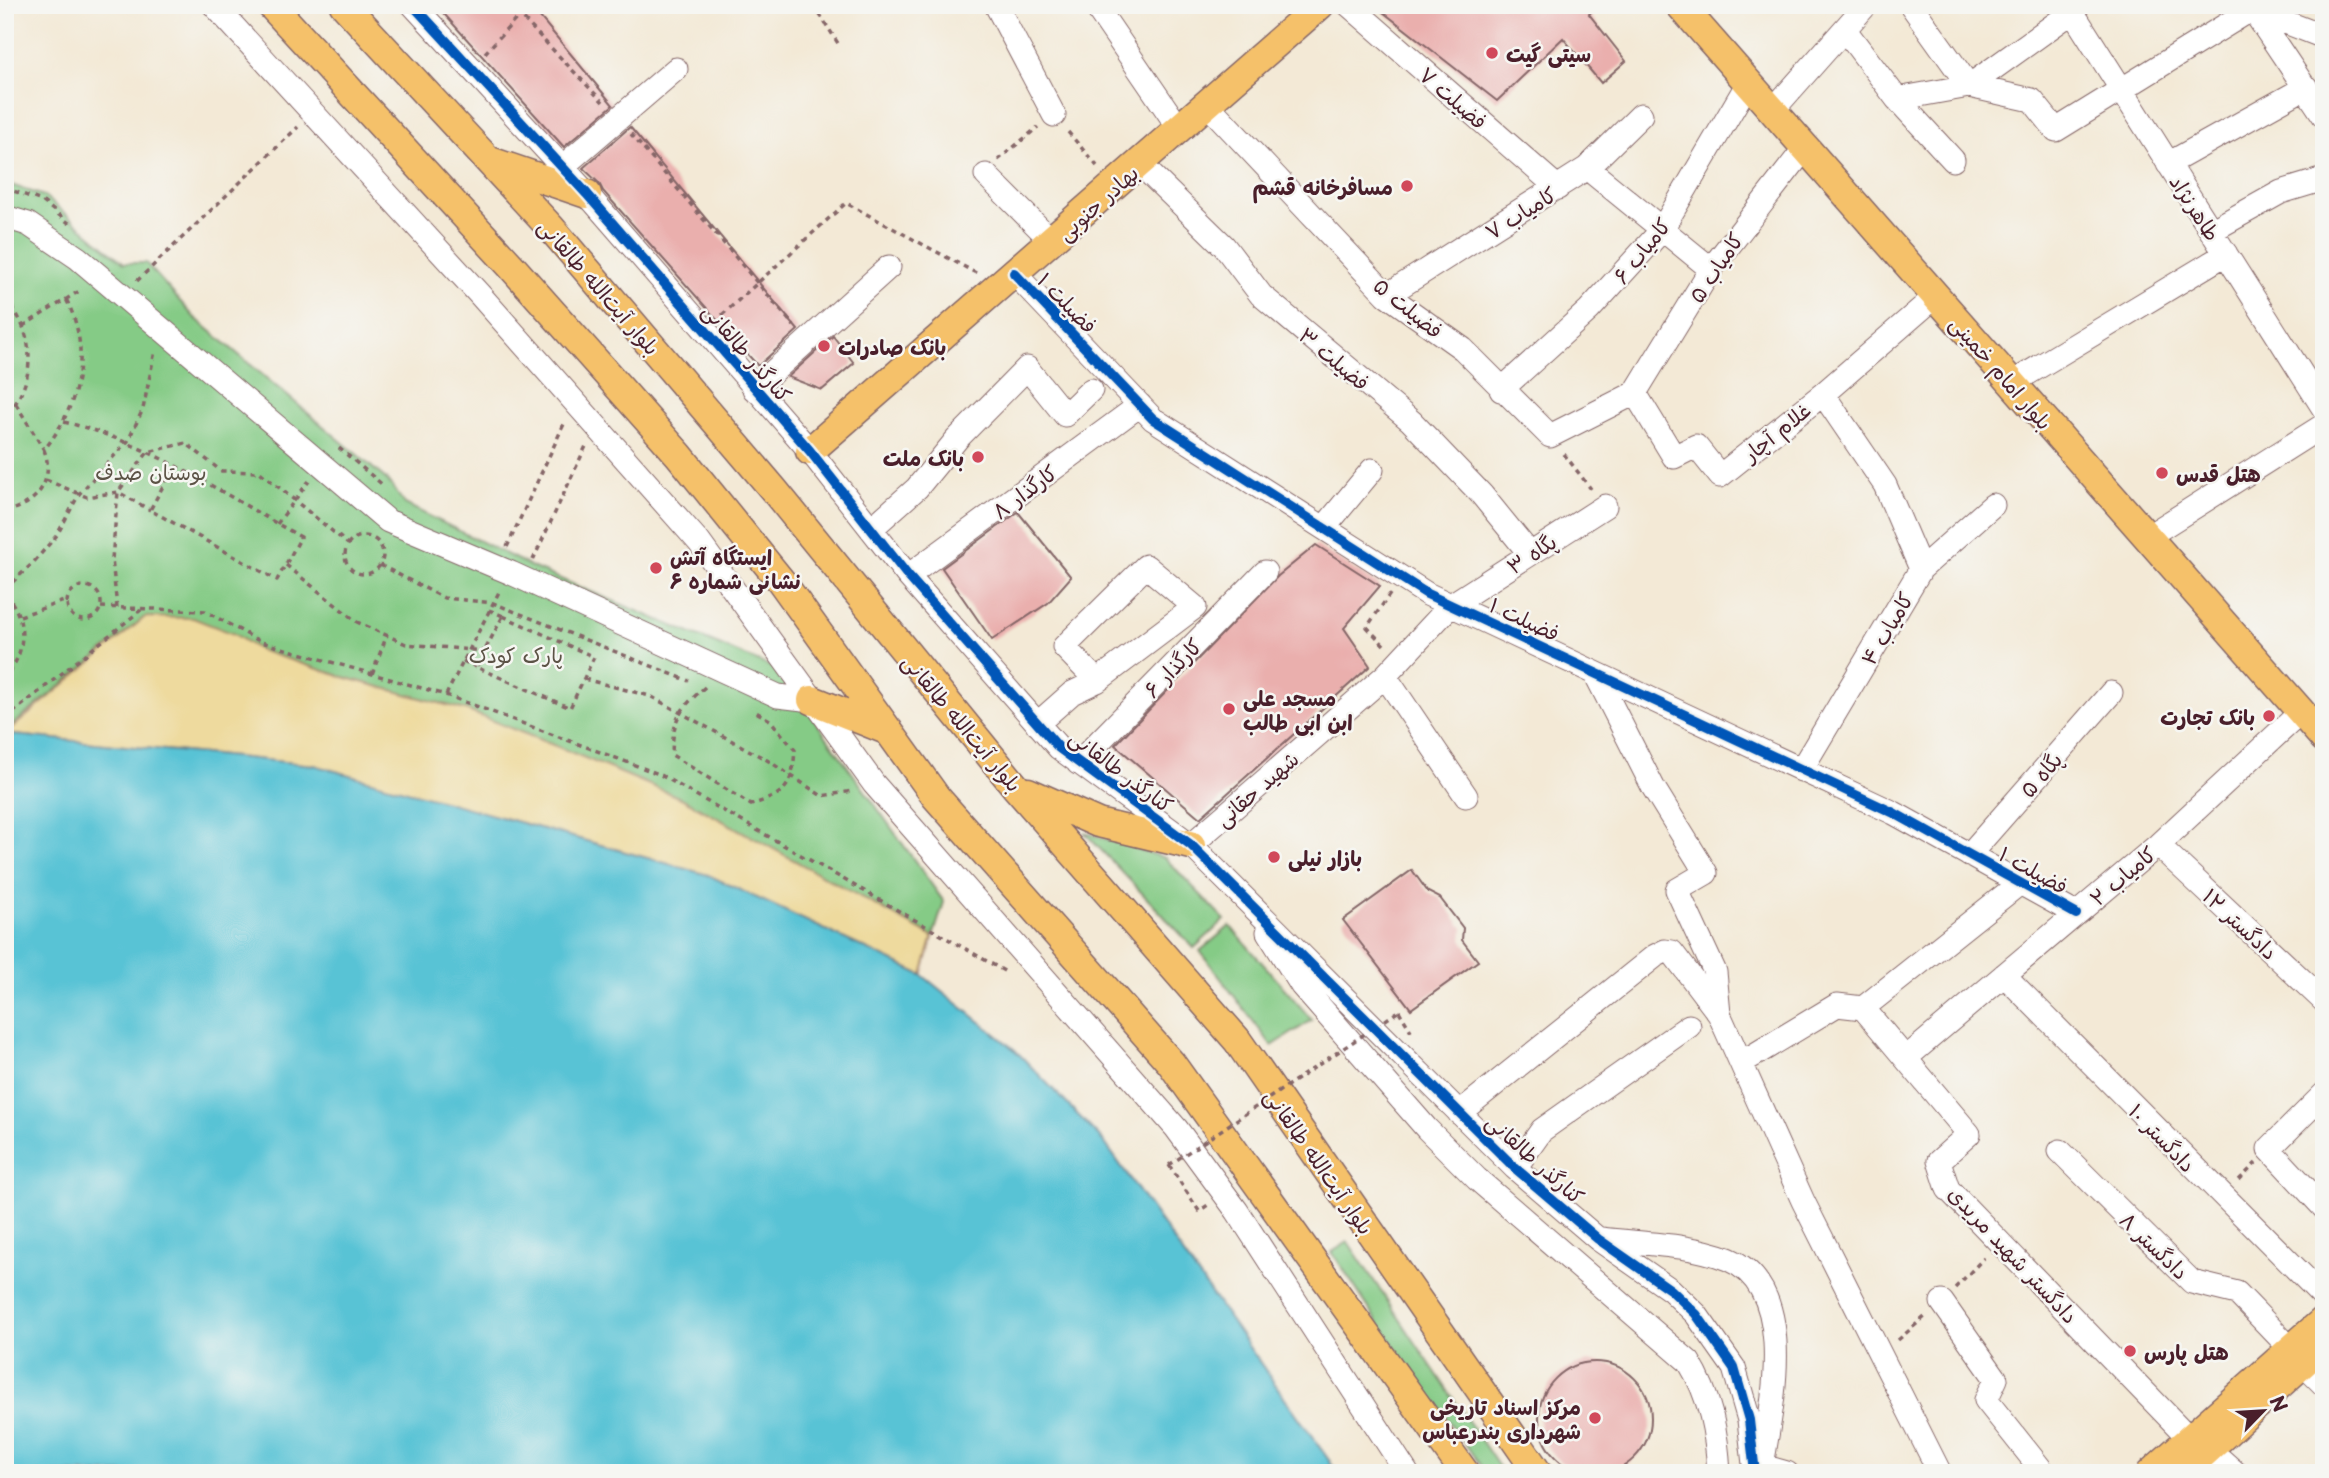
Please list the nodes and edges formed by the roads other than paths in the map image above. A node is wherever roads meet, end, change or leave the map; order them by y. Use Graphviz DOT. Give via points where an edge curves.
graph roads {
  1 [pos="214,5"];
  2 [pos="271,5"];
  3 [pos="344,5"];
  4 [pos="413,5"];
  5 [pos="996,5"];
  6 [pos="1095,5"];
  7 [pos="1349,5"];
  8 [pos="1680,5"];
  9 [pos="1866,5"];
  10 [pos="2252,6"];
  11 [pos="1311,8"];
  12 [pos="2070,8"];
  13 [pos="1921,9"];
  14 [pos="1845,30"];
  15 [pos="2324,37"];
  16 [pos="676,69"];
  17 [pos="1748,83"];
  18 [pos="1969,86"];
  19 [pos="2306,87"];
  20 [pos="2122,90"];
  21 [pos="1897,99"];
  22 [pos="1207,104"];
  23 [pos="1772,111"];
  24 [pos="1054,115"];
  25 [pos="1641,115"];
  26 [pos="2324,116"];
  27 [pos="1179,128"];
  28 [pos="1805,148"];
  29 [pos="487,160"];
  30 [pos="1953,160"];
  31 [pos="1139,163"];
  32 [pos="2168,164"];
  33 [pos="562,167"];
  34 [pos="1587,168"];
  35 [pos="986,175"];
  36 [pos="2324,179"];
  37 [pos="1558,188"];
  38 [pos="587,194"];
  39 [pos="5,217"];
  40 [pos="1661,231"];
  41 [pos="2211,231"];
  42 [pos="1053,242"];
  43 [pos="2226,254"];
  44 [pos="889,267"];
  45 [pos="1711,269"];
  46 [pos="1006,279"];
  47 [pos="1387,295"];
  48 [pos="1936,296"];
  49 [pos="2012,383"];
  50 [pos="754,389"];
  51 [pos="1091,390"];
  52 [pos="1501,390"];
  53 [pos="1636,393"];
  54 [pos="1823,394"];
  55 [pos="2321,397"];
  56 [pos="1140,405"];
  57 [pos="2324,425"];
  58 [pos="810,452"];
  59 [pos="1372,470"];
  60 [pos="1993,505"];
  61 [pos="1605,506"];
  62 [pos="1324,528"];
  63 [pos="871,529"];
  64 [pos="2147,537"];
  65 [pos="1530,554"];
  66 [pos="1921,569"];
  67 [pos="1265,572"];
  68 [pos="908,576"];
  69 [pos="1451,605"];
  70 [pos="1392,668"];
  71 [pos="1595,673"];
  72 [pos="1097,681"];
  73 [pos="2111,693"];
  74 [pos="811,700"];
  75 [pos="2301,712"];
  76 [pos="1037,724"];
  77 [pos="889,731"];
  78 [pos="2324,738"];
  79 [pos="1078,762"];
  80 [pos="1801,770"];
  81 [pos="1015,786"];
  82 [pos="1466,796"];
  83 [pos="1191,845"];
  84 [pos="2158,845"];
  85 [pos="1969,855"];
  86 [pos="2020,883"];
  87 [pos="1248,901"];
  88 [pos="2076,914"];
  89 [pos="2004,975"];
  90 [pos="2324,1001"];
  91 [pos="1863,1008"];
  92 [pos="1719,1014"];
  93 [pos="1689,1026"];
  94 [pos="1906,1058"];
  95 [pos="1741,1063"];
  96 [pos="2324,1094"];
  97 [pos="1459,1113"];
  98 [pos="2060,1151"];
  99 [pos="1515,1168"];
  100 [pos="2324,1208"];
  101 [pos="1598,1239"];
  102 [pos="2324,1297"];
  103 [pos="1942,1301"];
  104 [pos="2324,1320"];
  105 [pos="2324,1345"];
  106 [pos="2297,1357"];
  107 [pos="2324,1385"];
  108 [pos="2199,1444"];
  109 [pos="1759,1471"];
  110 [pos="1407,1473"];
  111 [pos="1465,1473"];
  112 [pos="1538,1473"];
  113 [pos="1719,1473"];
  114 [pos="1787,1473"];
  115 [pos="1940,1473"];
  116 [pos="2045,1473"];
  117 [pos="2151,1473"];
  118 [pos="2182,1473"];
  119 [pos="2236,1473"];
  1 -- 74 [label="street" via="699,542"];
  2 -- 77 [label="main road" via="679,455 781,581"];
  3 -- 29 [label="main road, بلوار آیت‌الله طالقانی"];
  4 -- 33 [label="street, کنارگذر طالقانی"];
  5 -- 24 [label="street"];
  6 -- 27 [label="street"];
  7 -- 37 [label="street, فضیلت ۷"];
  8 -- 17 [label="main road, بلوار امام خمینی"];
  9 -- 14 [label="street"];
  10 -- 15 [label="street"];
  10 -- 19 [label="street"];
  10 -- 20 [label="street"];
  11 -- 22 [label="main road, بهادر جنوبی"];
  12 -- 18 [label="street"];
  12 -- 20 [label="street, طاهرنژاد"];
  13 -- 18 [label="street"];
  14 -- 21 [label="street"];
  14 -- 23 [label="street"];
  16 -- 33 [label="street"];
  17 -- 23 [label="main road, بلوار امام خمینی"];
  17 -- 40 [label="street, کامیاب ۶"];
  18 -- 20 [label="street" via="2032,100 2056,130"];
  18 -- 21 [label="street"];
  19 -- 26 [label="street"];
  19 -- 32 [label="street"];
  20 -- 32 [label="street, طاهرنژاد"];
  21 -- 30 [label="street"];
  22 -- 27 [label="main road, بهادر جنوبی"];
  22 -- 47 [label="street, فضیلت ۵"];
  23 -- 28 [label="main road, بلوار امام خمینی"];
  25 -- 34 [label="street, کامیاب ۷"];
  27 -- 31 [label="main road, بهادر جنوبی"];
  28 -- 45 [label="street, کامیاب ۵"];
  28 -- 48 [label="main road, بلوار امام خمینی"];
  29 -- 38 [label="main road"];
  29 -- 81 [label="main road, بلوار آیت‌الله طالقانی" via="551,228 774,490"];
  31 -- 42 [label="main road, بهادر جنوبی"];
  31 -- 65 [label="street, فضیلت ۳" via="1224,246 1261,295 1410,421 1482,495"];
  32 -- 41 [label="street, طاهرنژاد"];
  33 -- 38 [label="street, کنارگذر طالقانی"];
  34 -- 37 [label="street, کامیاب ۷"];
  34 -- 40 [label="street"];
  35 -- 42 [label="street"];
  36 -- 41 [label="street" via="2281,192"];
  37 -- 47 [label="street, کامیاب ۷"];
  38 -- 50 [label="street, کنارگذر طالقانی"];
  39 -- 74 [label="street" via="28,224 101,277 131,287 159,326 388,522 514,566 778,696"];
  40 -- 45 [label="street"];
  40 -- 52 [label="street, کامیاب ۶" via="1590,310"];
  41 -- 43 [label="street, طاهرنژاد"];
  42 -- 46 [label="main road, بهادر جنوبی"];
  43 -- 49 [label="street"];
  43 -- 55 [label="street, طاهرنژاد"];
  44 -- 50 [label="street"];
  45 -- 53 [label="street, کامیاب ۵"];
  46 -- 56 [label="street, فضیلت ۱"];
  46 -- 58 [label="main road, بهادر جنوبی"];
  47 -- 52 [label="street, فضیلت ۵" via="1462,349"];
  48 -- 49 [label="main road, بلوار امام خمینی"];
  48 -- 54 [label="street, غلام آچار"];
  49 -- 64 [label="main road, بلوار امام خمینی"];
  50 -- 58 [label="street, کنارگذر طالقانی"];
  51 -- 63 [label="street" via="1065,415 1027,368 957,439 917,488"];
  52 -- 53 [label="street, فضیلت ۵" via="1549,436"];
  53 -- 54 [label="street, غلام آچار" via="1674,457 1696,446 1720,476"];
  54 -- 66 [label="street" via="1885,485"];
  56 -- 62 [label="street, فضیلت ۱" via="1153,419"];
  56 -- 68 [label="street, کارگذار ۸"];
  57 -- 64 [label="street"];
  58 -- 63 [label="street, کنارگذر طالقانی"];
  59 -- 62 [label="street"];
  60 -- 66 [label="street, کامیاب ۴"];
  61 -- 65 [label="street, پگاه ۳"];
  62 -- 69 [label="street, فضیلت ۱"];
  63 -- 68 [label="street, کنارگذر طالقانی"];
  64 -- 75 [label="main road, بلوار امام خمینی"];
  65 -- 69 [label="street, پگاه ۳"];
  66 -- 80 [label="street, کامیاب ۴"];
  67 -- 79 [label="street, کارگذار ۶"];
  68 -- 76 [label="street, کنارگذر طالقانی"];
  69 -- 70 [label="street, پگاه ۳"];
  69 -- 71 [label="street, فضیلت ۱"];
  70 -- 82 [label="street"];
  70 -- 83 [label="street, شهید حقانی"];
  71 -- 80 [label="street, فضیلت ۱"];
  71 -- 92 [label="street" via="1653,787 1706,873 1677,890 1716,972"];
  72 -- 72 [label="street" via="1195,607 1146,566 1064,647"];
  72 -- 76 [label="street" via="1072,693"];
  73 -- 85 [label="street, پگاه ۵"];
  74 -- 77 [label="main road"];
  74 -- 110 [label="street" via="871,781 1176,1128 1237,1211"];
  75 -- 78 [label="main road, بلوار امام خمینی"];
  75 -- 84 [label="street, کامیاب ۲"];
  76 -- 79 [label="street, کنارگذر طالقانی"];
  77 -- 111 [label="main road" via="951,814 1171,1063"];
  79 -- 83 [label="street, کنارگذر طالقانی"];
  80 -- 85 [label="street, فضیلت ۱" via="1894,813"];
  81 -- 83 [label="main road" via="1098,822"];
  81 -- 112 [label="main road, بلوار آیت‌الله طالقانی" via="1237,1040"];
  83 -- 87 [label="street, کنارگذر طالقانی"];
  84 -- 88 [label="street, کامیاب ۲"];
  84 -- 90 [label="street, دادگستر ۱۲"];
  85 -- 86 [label="street, فضیلت ۱"];
  86 -- 88 [label="street, فضیلت ۱"];
  86 -- 91 [label="street"];
  87 -- 97 [label="street, کنارگذر طالقانی"];
  87 -- 113 [label="street" via="1302,986 1427,1129 1477,1179 1689,1362 1716,1433"];
  88 -- 89 [label="street, کامیاب ۲"];
  89 -- 94 [label="street, کامیاب ۲"];
  89 -- 102 [label="street, دادگستر ۱۰"];
  91 -- 94 [label="street, دادگستر شهید مریدی"];
  91 -- 95 [label="street" via="1837,1005"];
  92 -- 95 [label="street"];
  92 -- 97 [label="street" via="1672,952 1665,951"];
  93 -- 99 [label="street" via="1542,1130"];
  94 -- 108 [label="street, دادگستر شهید مریدی" via="1969,1133 1939,1161 1948,1189"];
  95 -- 115 [label="street" via="1803,1201"];
  96 -- 100 [label="street" via="2270,1149"];
  97 -- 99 [label="street, کنارگذر طالقانی"];
  98 -- 106 [label="street, دادگستر ۸" via="2192,1282 2237,1293"];
  99 -- 101 [label="street, کنارگذر طالقانی"];
  101 -- 109 [label="street, کنارگذر طالقانی" via="1671,1290 1720,1344 1734,1368"];
  101 -- 109 [label="street" via="1707,1253 1731,1260 1758,1285 1776,1331 1774,1385"];
  103 -- 116 [label="street" via="1996,1379 1986,1400"];
  104 -- 106 [label="main road"];
  105 -- 106 [label="main road"];
  106 -- 107 [label="street, دادگستر ۸"];
  106 -- 108 [label="main road"];
  108 -- 117 [label="main road"];
  108 -- 118 [label="main road"];
  108 -- 119 [label="street"];
  109 -- 114 [label="street"];
}
